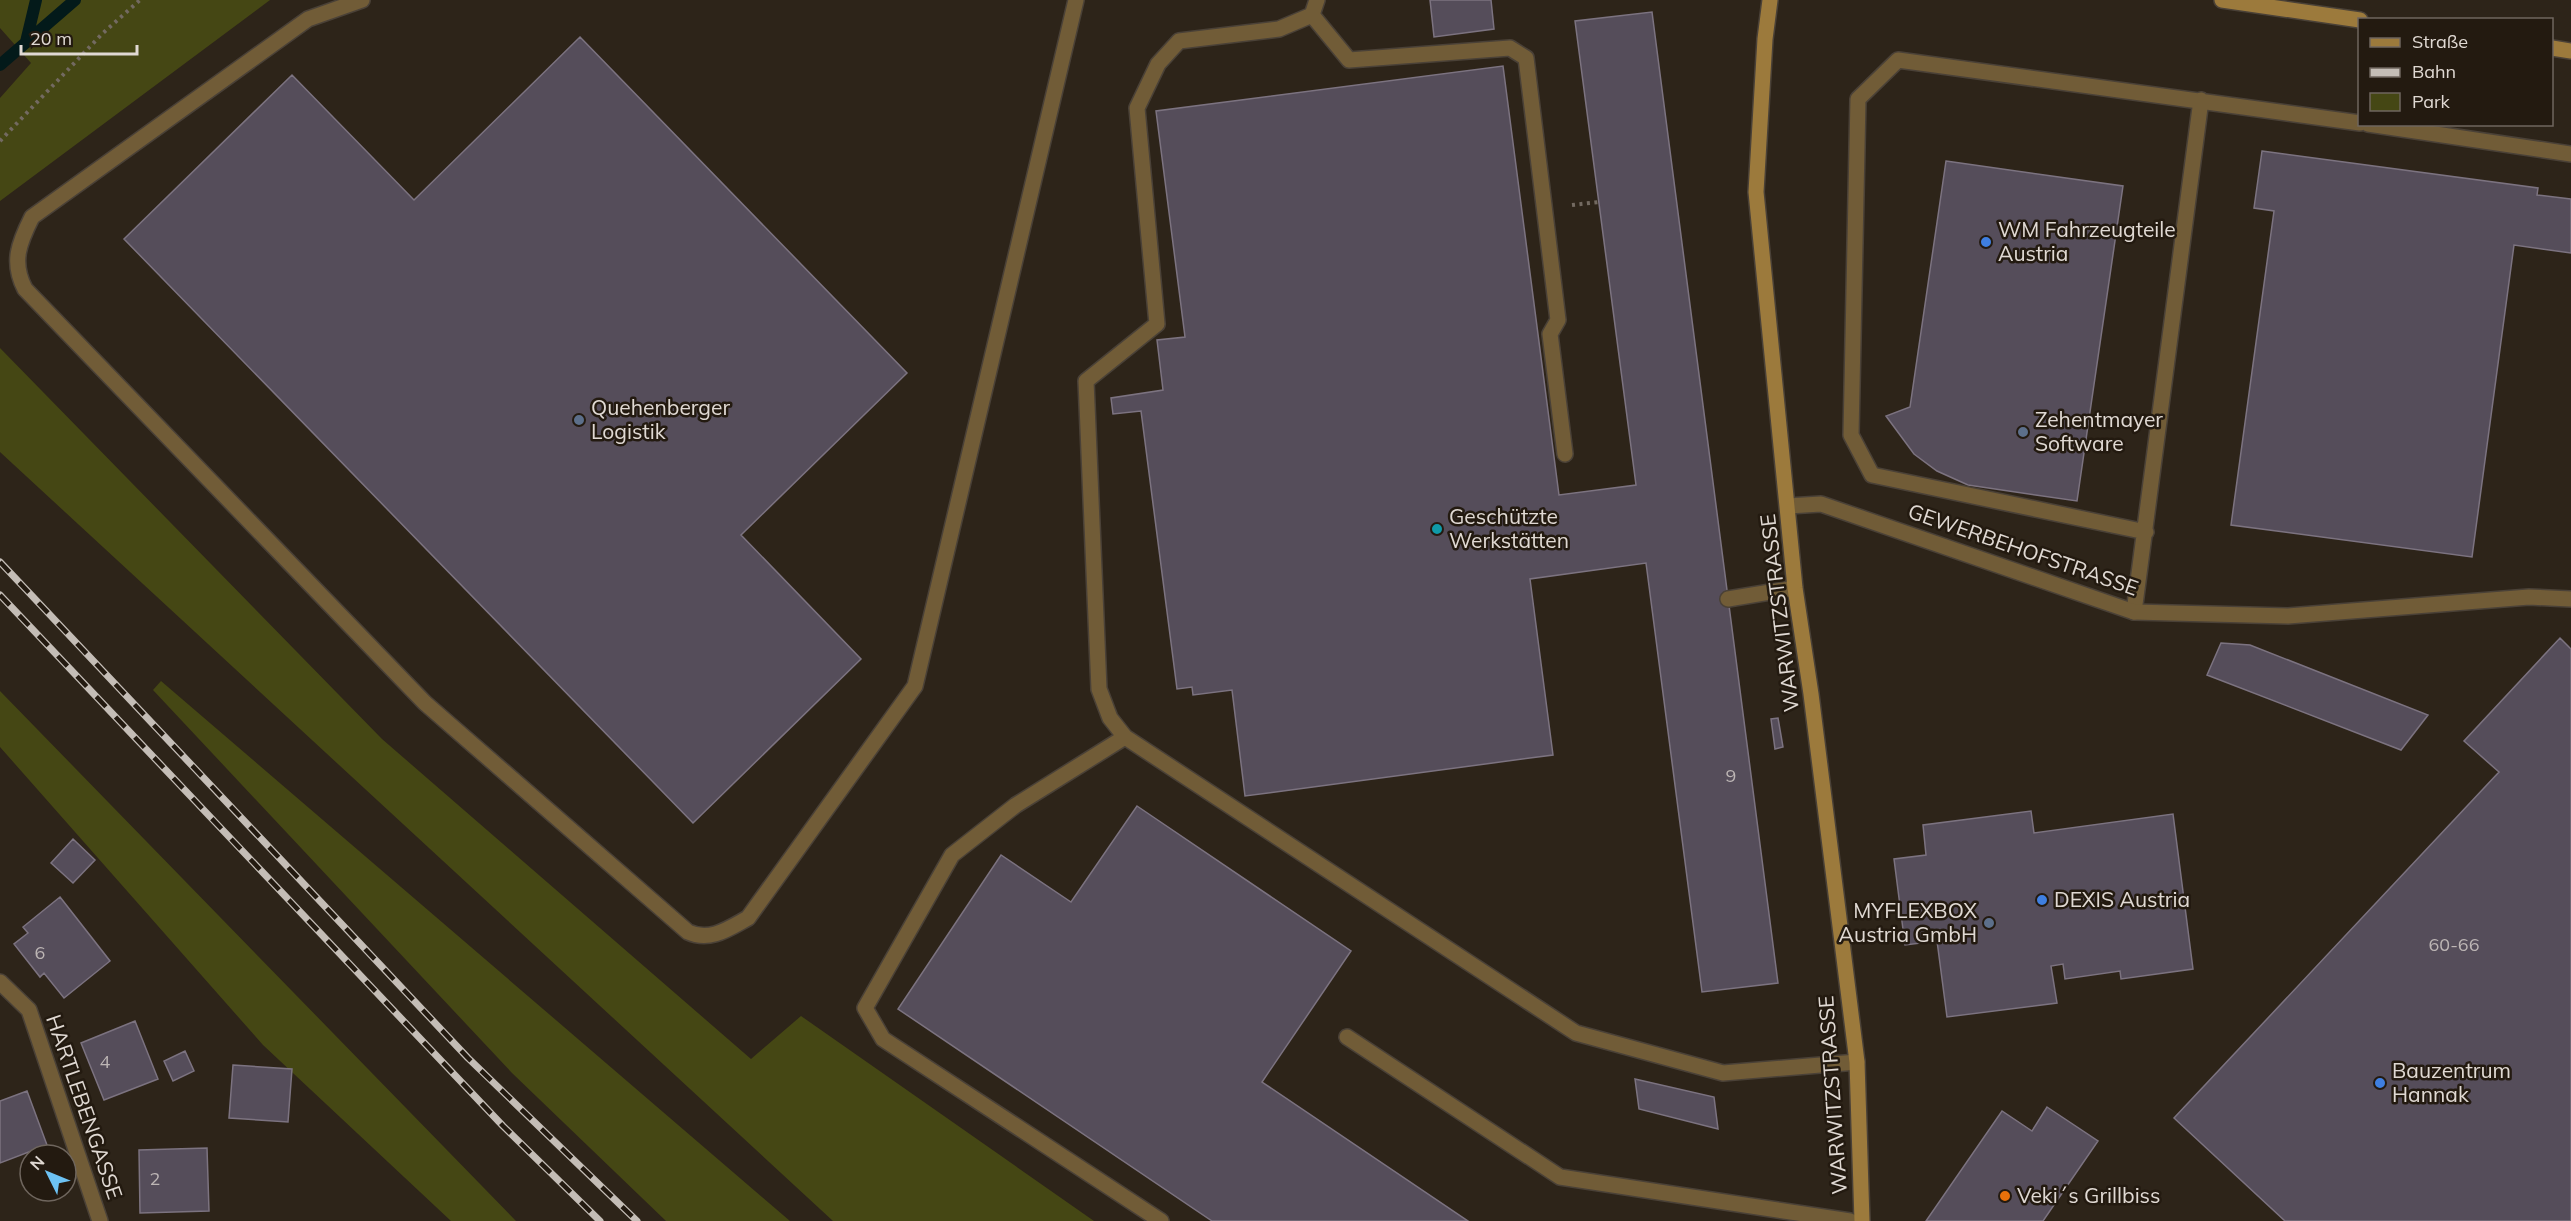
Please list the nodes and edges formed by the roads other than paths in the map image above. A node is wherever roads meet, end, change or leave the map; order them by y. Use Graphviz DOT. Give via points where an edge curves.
graph roads {
  1 [pos="362,0"];
  2 [pos="1076,0"];
  3 [pos="1770,0"];
  4 [pos="2228,0"];
  5 [pos="1315,7"];
  6 [pos="2358,20"];
  7 [pos="2553,48"];
  8 [pos="2571,51"];
  9 [pos="2201,100"];
  10 [pos="2358,123"];
  11 [pos="2382,126"];
  12 [pos="2571,154"];
  13 [pos="1565,454"];
  14 [pos="1788,506"];
  15 [pos="2146,532"];
  16 [pos="1795,588"];
  17 [pos="1728,599"];
  18 [pos="2571,599"];
  19 [pos="2134,612"];
  20 [pos="1125,737"];
  21 [pos="0,982"];
  22 [pos="1347,1037"];
  23 [pos="1857,1062"];
  24 [pos="100,1221"];
  25 [pos="1161,1221"];
  26 [pos="1850,1221"];
  27 [pos="1862,1221"];
  1 -- 2 [label="street" via="308,19 32,218 20,242 16,273 33,298 425,703 687,932 699,937 715,935 748,918 915,686"];
  3 -- 14 [label="street, WARWITZSTRASSE" via="1756,192"];
  4 -- 6 [label="street"];
  5 -- 13 [label="street" via="1349,60 1510,48 1526,58 1558,320 1550,334"];
  5 -- 20 [label="street" via="1279,29 1179,41 1158,64 1137,108 1157,324 1086,381 1099,689 1110,718"];
  7 -- 8 [label="street"];
  9 -- 10 [label="street"];
  9 -- 15 [label="street"];
  9 -- 15 [label="street" via="1898,60 1858,99 1851,435 1872,475"];
  11 -- 12 [label="street"];
  14 -- 16 [label="street, WARWITZSTRASSE"];
  14 -- 19 [label="street, GEWERBEHOFSTRASSE" via="1821,504"];
  15 -- 19 [label="street"];
  16 -- 17 [label="street"];
  16 -- 23 [label="street, WARWITZSTRASSE"];
  18 -- 19 [label="street, GEWERBEHOFSTRASSE" via="2529,597 2288,616"];
  20 -- 23 [label="street" via="1575,1033 1723,1072"];
  20 -- 25 [label="street" via="1016,806 952,855 865,1008 883,1039"];
  21 -- 24 [label="street, HARTLEBENGASSE" via="29,1010"];
  22 -- 26 [label="street" via="1560,1177"];
  23 -- 27 [label="street, WARWITZSTRASSE"];
}
